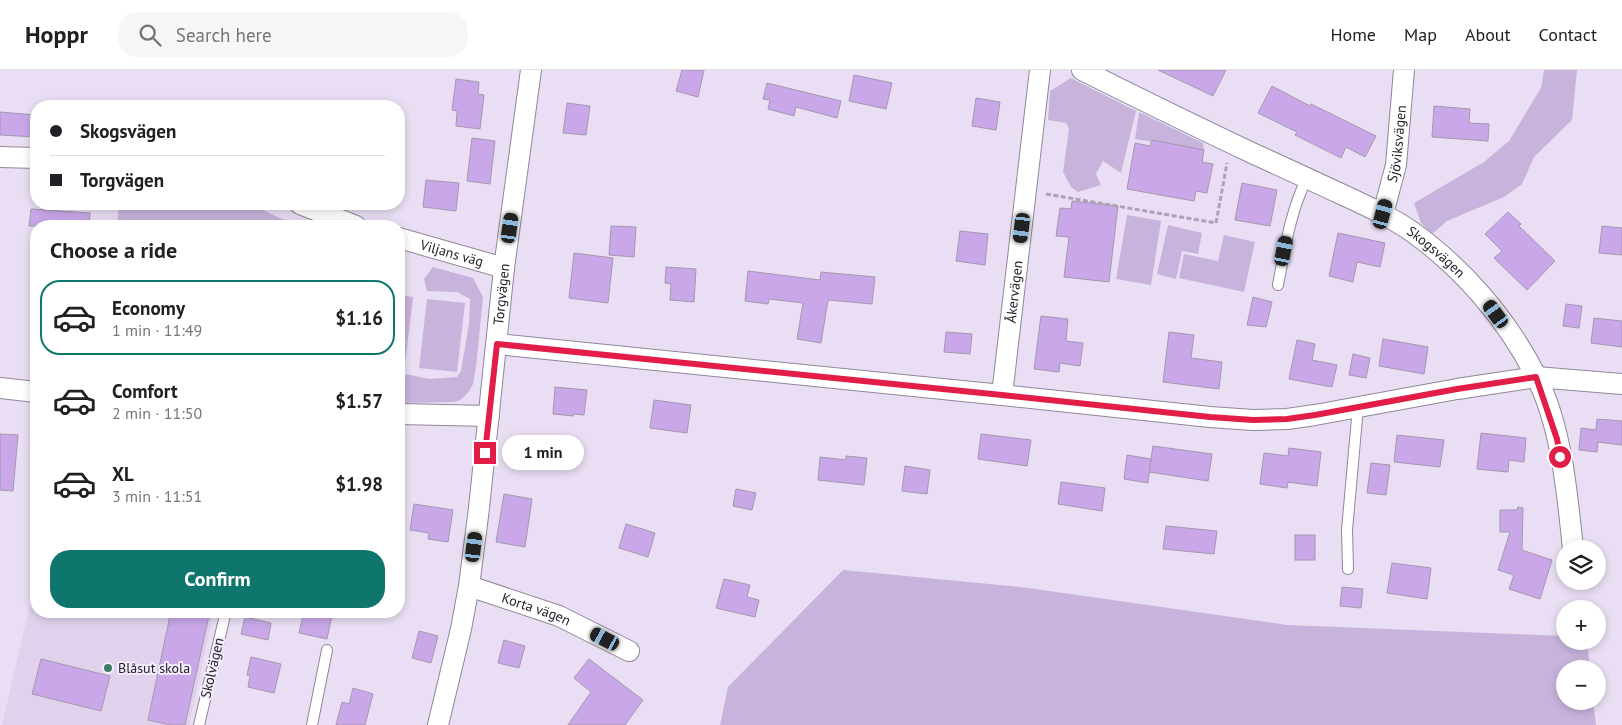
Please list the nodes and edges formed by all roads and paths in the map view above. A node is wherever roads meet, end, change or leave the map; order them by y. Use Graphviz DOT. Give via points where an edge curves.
graph roads {
  1 [pos="531,70"];
  2 [pos="1040,70"];
  3 [pos="1082,70"];
  4 [pos="1404,70"];
  5 [pos="1230,142"];
  6 [pos="0,157"];
  7 [pos="30,158"];
  8 [pos="1307,178"];
  9 [pos="1026,190"];
  10 [pos="315,210"];
  11 [pos="1383,214"];
  12 [pos="341,220"];
  13 [pos="405,240"];
  14 [pos="504,268"];
  15 [pos="1278,285"];
  16 [pos="497,344"];
  17 [pos="1536,377"];
  18 [pos="1622,384"];
  19 [pos="0,388"];
  20 [pos="30,391"];
  21 [pos="1002,395"];
  22 [pos="1358,407"];
  23 [pos="405,414"];
  24 [pos="489,416"];
  25 [pos="1572,540"];
  26 [pos="1348,569"];
  27 [pos="469,586"];
  28 [pos="224,618"];
  29 [pos="327,650"];
  30 [pos="629,651"];
  31 [pos="199,725"];
  32 [pos="312,725"];
  33 [pos="438,725"];
  1 -- 14 [label="street, Torgvägen"];
  2 -- 9 [label="street, Åkervägen"];
  3 -- 5 [label="street, Skogsvägen"];
  4 -- 11 [label="street, Sjöviksvägen" via="1396,165"];
  5 -- 8 [label="street, Skogsvägen"];
  5 -- 9 [label="path" via="1216,223"];
  6 -- 7 [label="street"];
  8 -- 11 [label="street, Skogsvägen"];
  8 -- 15 [label="lane" via="1287,234"];
  9 -- 21 [label="street, Åkervägen"];
  10 -- 12 [label="street"];
  11 -- 17 [label="street, Skogsvägen" via="1411,231 1466,278 1504,325"];
  13 -- 14 [label="street, Viljans väg"];
  14 -- 16 [label="street, Torgvägen"];
  16 -- 21 [label="street"];
  16 -- 24 [label="street, Torgvägen"];
  17 -- 18 [label="street"];
  17 -- 22 [label="street"];
  17 -- 25 [label="street, Skogsvägen" via="1557,439"];
  19 -- 20 [label="street"];
  21 -- 22 [label="street" via="1253,420 1287,419"];
  22 -- 26 [label="lane" via="1347,530"];
  23 -- 24 [label="street"];
  24 -- 27 [label="street, Torgvägen"];
  27 -- 30 [label="street, Korta vägen" via="559,616"];
  27 -- 33 [label="street, Torgvägen"];
  28 -- 31 [label="lane, Skolvägen"];
  29 -- 32 [label="lane"];
}
